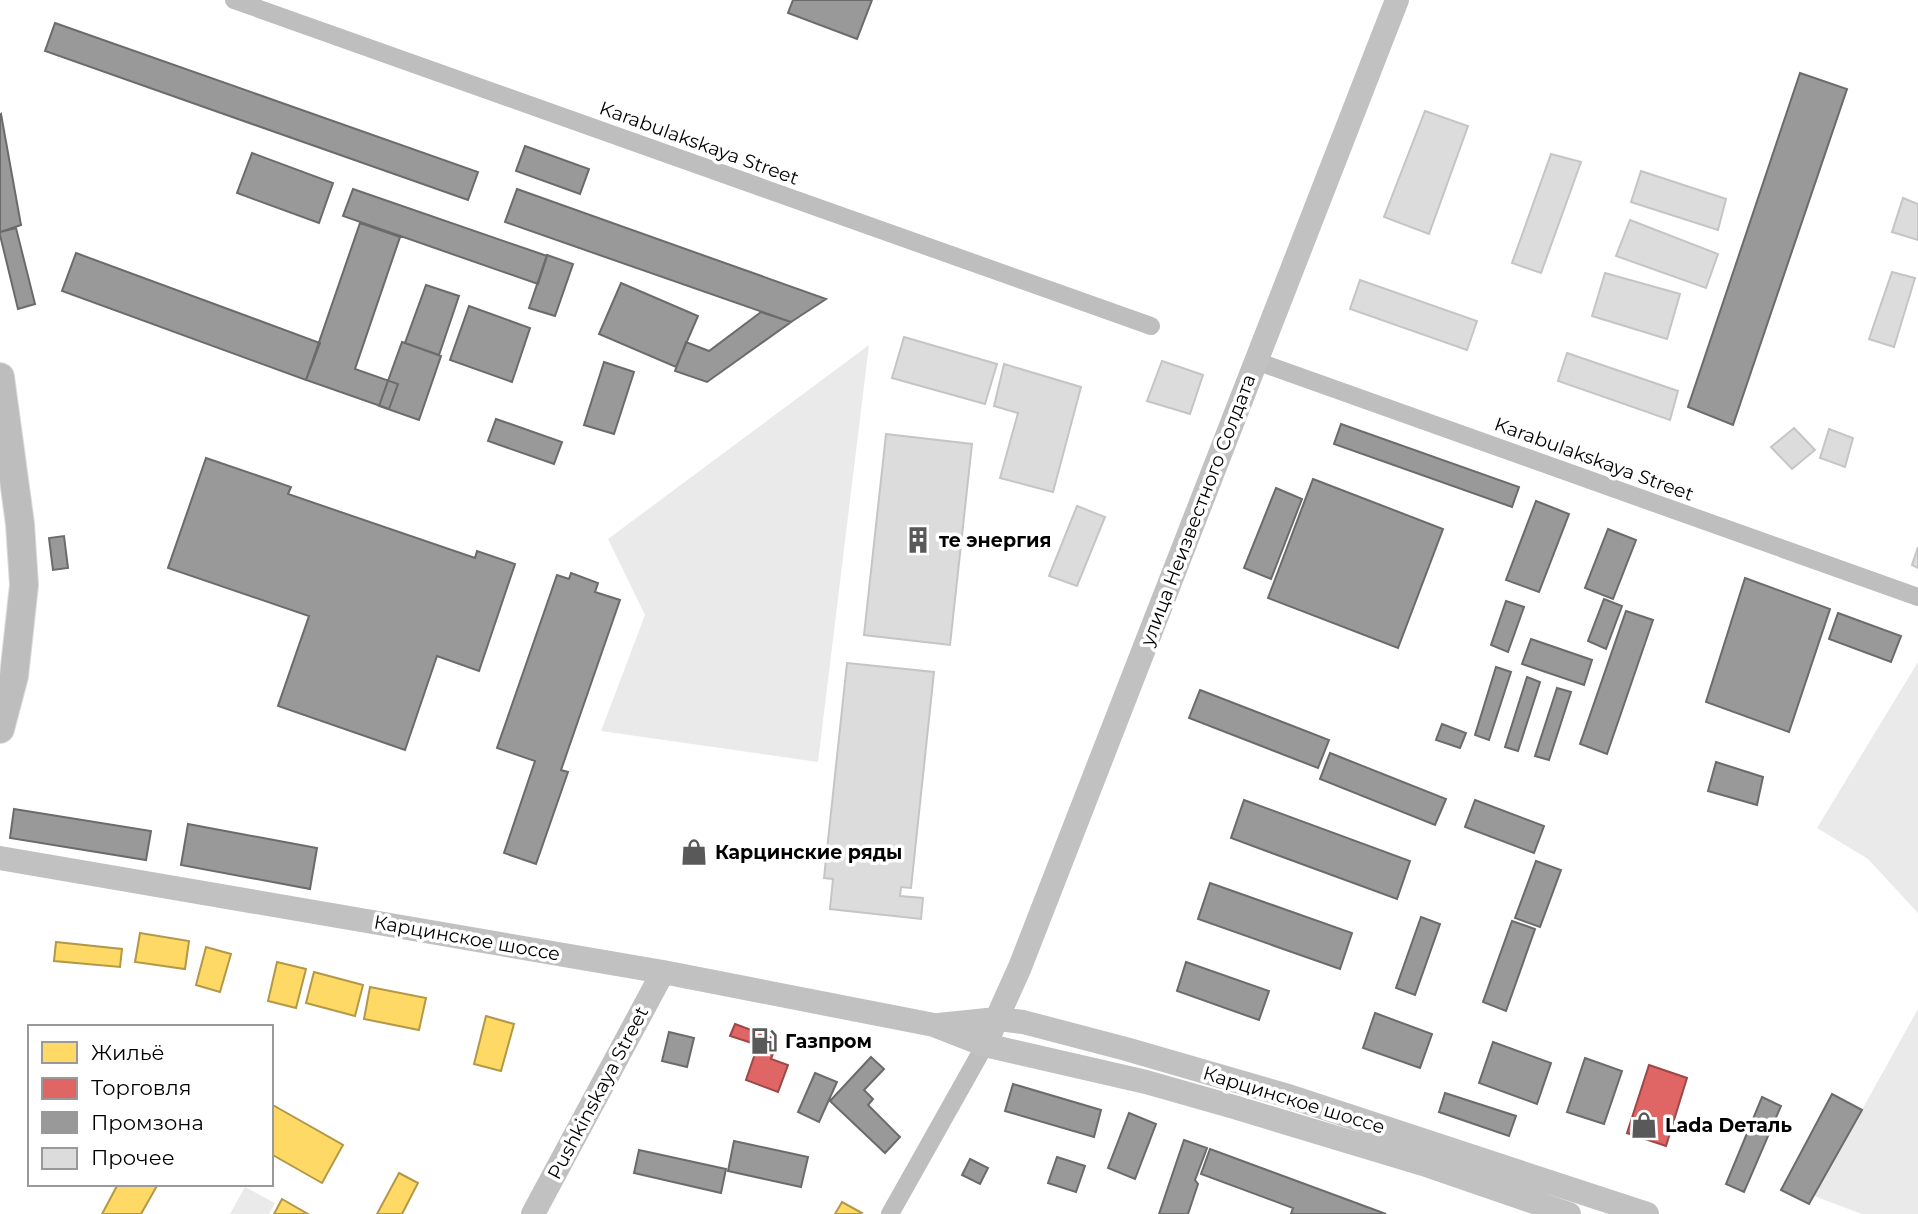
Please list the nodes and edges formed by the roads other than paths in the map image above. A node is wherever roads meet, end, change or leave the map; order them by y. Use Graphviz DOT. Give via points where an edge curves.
graph roads {
  1 [pos="234,0"];
  2 [pos="1396,0"];
  3 [pos="1151,326"];
  4 [pos="1256,361"];
  5 [pos="0,377"];
  6 [pos="1918,597"];
  7 [pos="0,729"];
  8 [pos="0,858"];
  9 [pos="663,972"];
  10 [pos="997,1019"];
  11 [pos="934,1026"];
  12 [pos="985,1045"];
  13 [pos="533,1214"];
  14 [pos="890,1214"];
  15 [pos="1569,1214"];
  16 [pos="1647,1214"];
  1 -- 3 [label="street, Karabulakskaya Street"];
  2 -- 4 [label="main road, улица Неизвестного Солдата"];
  4 -- 6 [label="street, Karabulakskaya Street"];
  4 -- 10 [label="main road, улица Неизвестного Солдата"];
  5 -- 7 [label="main road" via="24,585 14,676"];
  8 -- 9 [label="main road, Карцинское шоссе"];
  9 -- 11 [label="main road, Карцинское шоссе"];
  9 -- 13 [label="main road, Pushkinskaya Street"];
  10 -- 11 [label="main road, Карцинское шоссе"];
  10 -- 12 [label="main road, улица Неизвестного Солдата"];
  10 -- 16 [label="main road, Карцинское шоссе" via="1126,1049 1285,1095"];
  11 -- 12 [label="main road, Карцинское шоссе"];
  12 -- 14 [label="street"];
  12 -- 15 [label="main road, Карцинское шоссе" via="1234,1107"];
}
